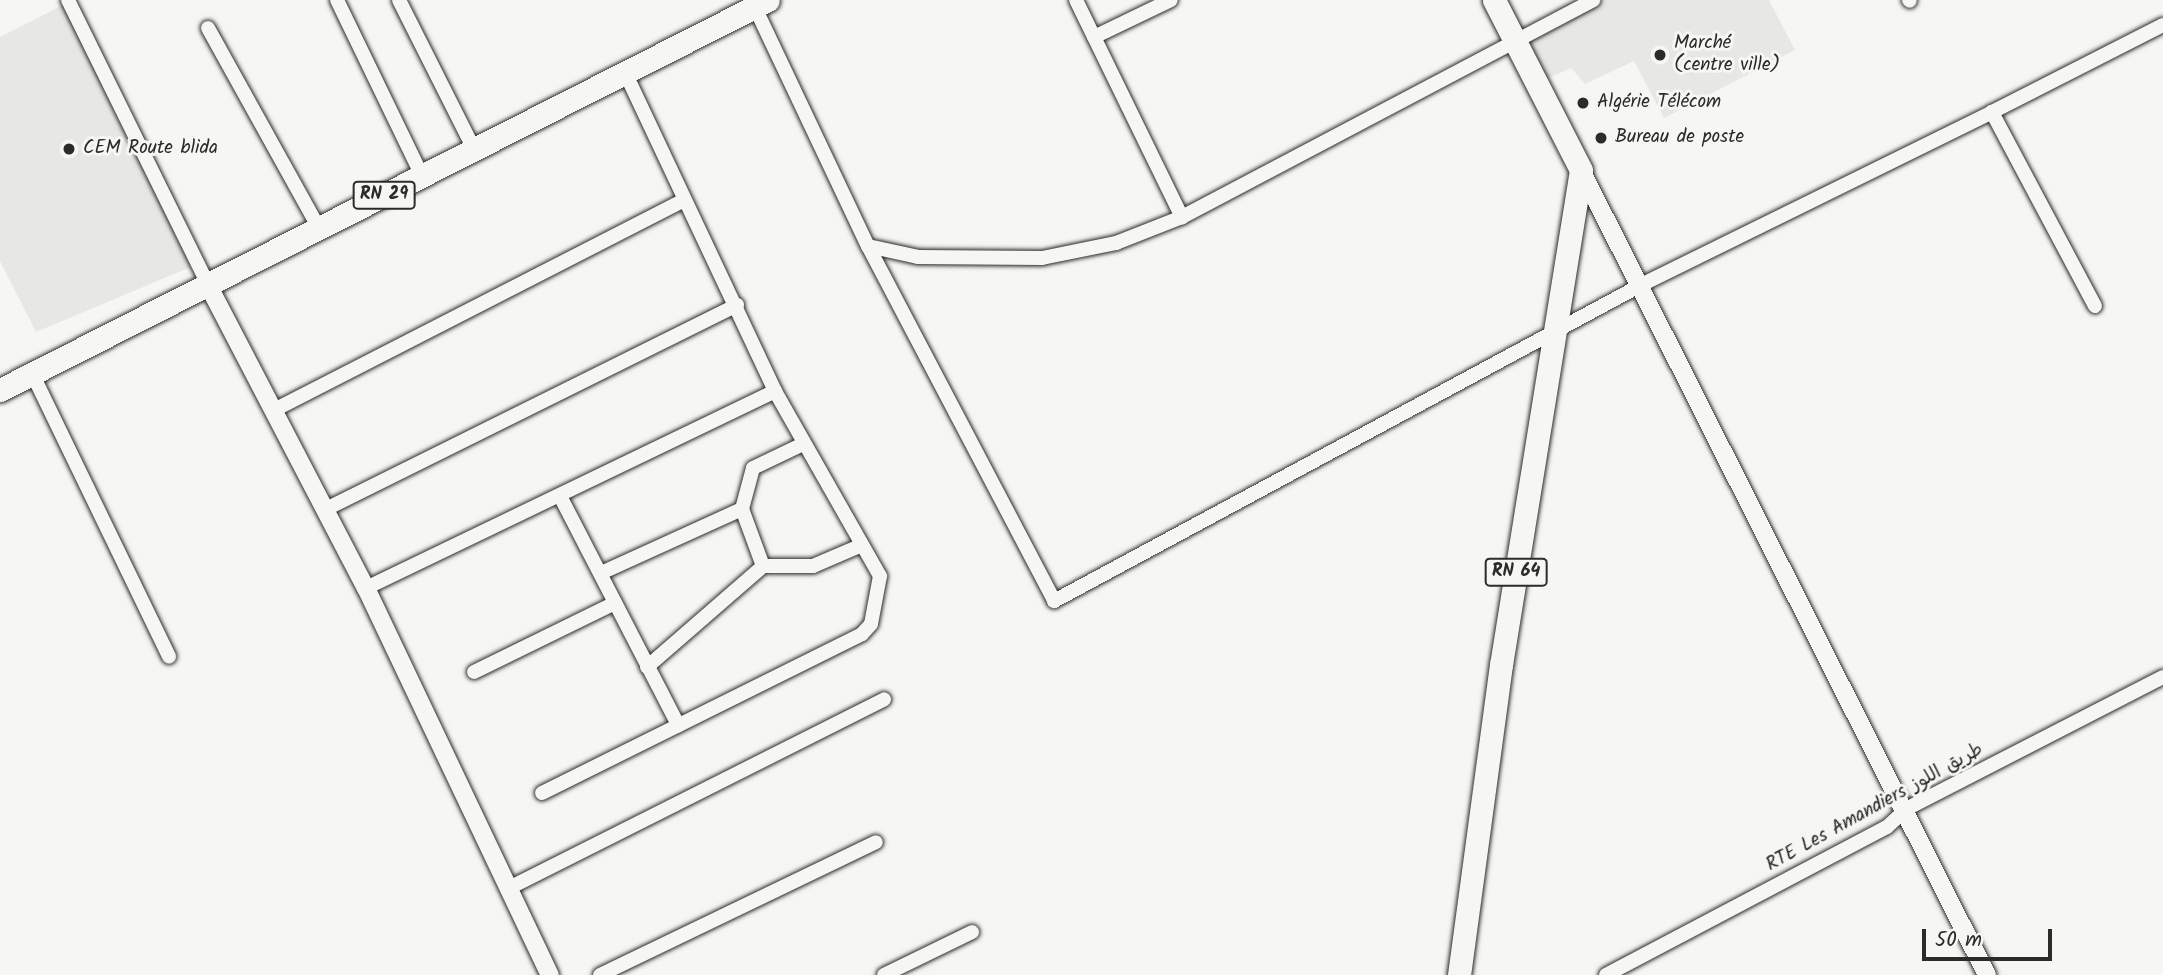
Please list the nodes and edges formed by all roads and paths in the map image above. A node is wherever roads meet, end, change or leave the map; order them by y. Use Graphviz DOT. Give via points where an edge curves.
graph roads {
  1 [pos="68,0"];
  2 [pos="337,0"];
  3 [pos="399,0"];
  4 [pos="1076,0"];
  5 [pos="1171,0"];
  6 [pos="1494,0"];
  7 [pos="1593,0"];
  8 [pos="758,2"];
  9 [pos="2163,25"];
  10 [pos="208,28"];
  11 [pos="1094,37"];
  12 [pos="1514,42"];
  13 [pos="625,72"];
  14 [pos="1992,112"];
  15 [pos="475,151"];
  16 [pos="1581,170"];
  17 [pos="422,176"];
  18 [pos="684,200"];
  19 [pos="1182,217"];
  20 [pos="319,228"];
  21 [pos="868,246"];
  22 [pos="207,283"];
  23 [pos="1643,284"];
  24 [pos="737,305"];
  25 [pos="2095,306"];
  26 [pos="1556,329"];
  27 [pos="32,373"];
  28 [pos="0,390"];
  29 [pos="775,391"];
  30 [pos="274,410"];
  31 [pos="803,444"];
  32 [pos="560,496"];
  33 [pos="326,509"];
  34 [pos="742,509"];
  35 [pos="862,545"];
  36 [pos="763,566"];
  37 [pos="601,573"];
  38 [pos="366,588"];
  39 [pos="615,603"];
  40 [pos="169,657"];
  41 [pos="647,667"];
  42 [pos="474,672"];
  43 [pos="2163,677"];
  44 [pos="884,699"];
  45 [pos="678,725"];
  46 [pos="542,793"];
  47 [pos="1906,809"];
  48 [pos="876,842"];
  49 [pos="507,889"];
  50 [pos="972,932"];
  51 [pos="550,975"];
  52 [pos="600,975"];
  53 [pos="884,975"];
  54 [pos="1459,975"];
  55 [pos="1606,975"];
  56 [pos="1987,975"];
  1 -- 22 [label="street"];
  2 -- 17 [label="street"];
  3 -- 15 [label="street"];
  4 -- 11 [label="street"];
  5 -- 11 [label="street"];
  6 -- 12 [label="main road"];
  7 -- 12 [label="street"];
  8 -- 13 [label="main road, RN 29"];
  8 -- 21 [label="street"];
  9 -- 14 [label="street"];
  10 -- 20 [label="street"];
  11 -- 19 [label="street"];
  12 -- 16 [label="main road"];
  12 -- 19 [label="street"];
  13 -- 15 [label="main road, RN 29"];
  13 -- 18 [label="street"];
  14 -- 23 [label="street"];
  14 -- 25 [label="street"];
  15 -- 17 [label="main road, RN 29"];
  16 -- 23 [label="street"];
  16 -- 26 [label="main road, RN 64"];
  17 -- 20 [label="main road, RN 29"];
  18 -- 24 [label="street"];
  18 -- 30 [label="street"];
  19 -- 21 [label="street" via="1116,243 1042,258 918,257"];
  20 -- 22 [label="main road, RN 29"];
  21 -- 26 [label="street" via="1054,601"];
  22 -- 27 [label="main road, RN 29"];
  22 -- 30 [label="street"];
  23 -- 26 [label="street"];
  23 -- 47 [label="street"];
  24 -- 29 [label="street"];
  24 -- 33 [label="street"];
  26 -- 54 [label="main road, RN 64"];
  27 -- 28 [label="main road, RN 29"];
  27 -- 40 [label="street"];
  29 -- 31 [label="street"];
  29 -- 32 [label="street"];
  30 -- 33 [label="street"];
  31 -- 34 [label="street" via="753,468"];
  31 -- 35 [label="street"];
  32 -- 37 [label="street"];
  32 -- 38 [label="street"];
  33 -- 38 [label="street"];
  34 -- 36 [label="street"];
  34 -- 37 [label="street"];
  35 -- 36 [label="street" via="813,566"];
  35 -- 45 [label="street" via="880,576 871,624 862,634"];
  36 -- 41 [label="street"];
  37 -- 39 [label="street"];
  38 -- 49 [label="street"];
  39 -- 41 [label="street"];
  39 -- 42 [label="street"];
  41 -- 45 [label="street"];
  43 -- 47 [label="street, RTE Les Amandiers طريق اللوز"];
  44 -- 49 [label="street"];
  45 -- 46 [label="street"];
  47 -- 55 [label="street, RTE Les Amandiers طريق اللوز" via="1887,827"];
  47 -- 56 [label="street"];
  48 -- 52 [label="street"];
  49 -- 51 [label="street"];
  50 -- 53 [label="street"];
}
